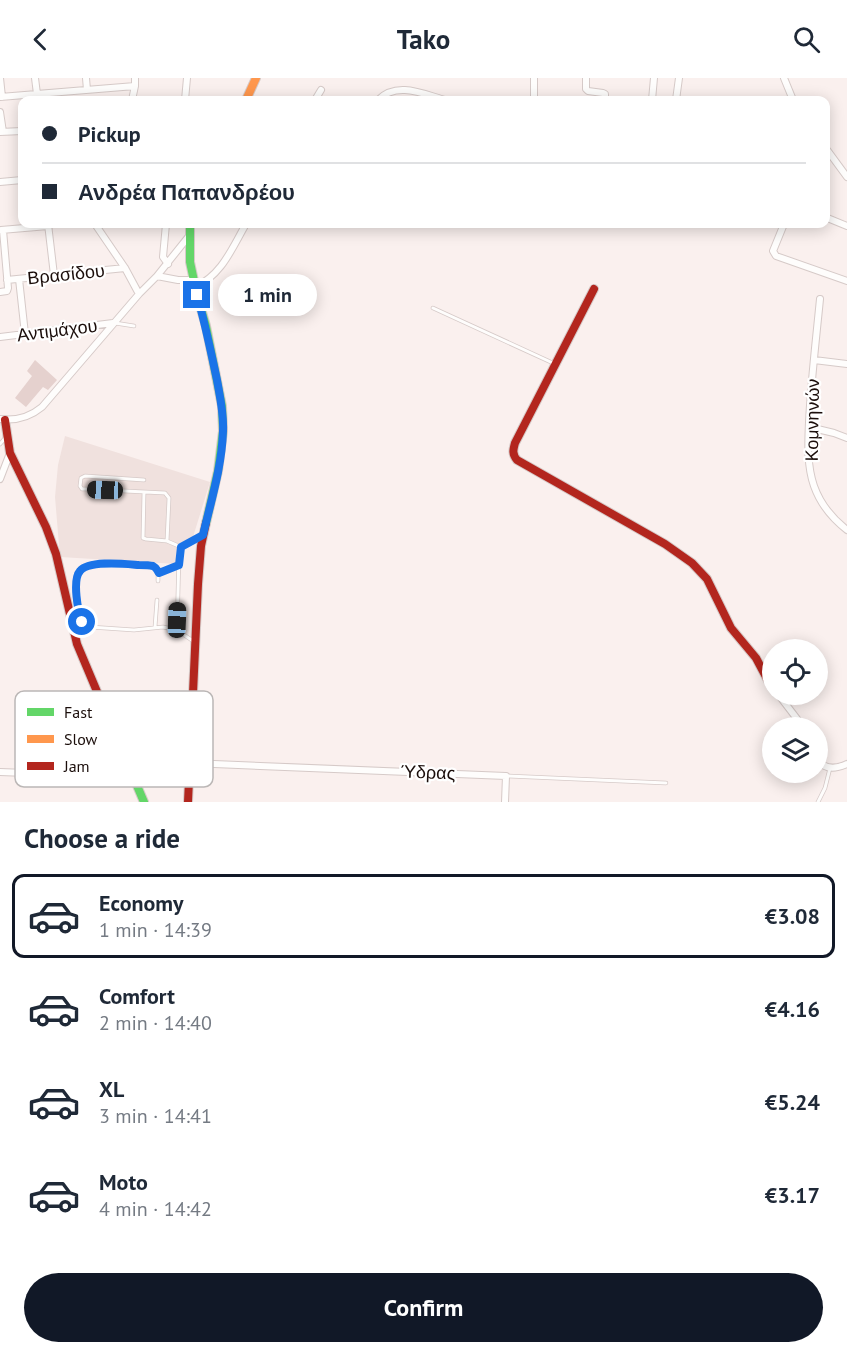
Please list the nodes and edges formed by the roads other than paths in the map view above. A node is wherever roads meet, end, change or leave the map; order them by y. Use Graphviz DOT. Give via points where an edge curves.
graph roads {
  1 [pos="0,78"];
  2 [pos="35,78"];
  3 [pos="86,78"];
  4 [pos="115,78"];
  5 [pos="135,78"];
  6 [pos="188,78"];
  7 [pos="256,78"];
  8 [pos="534,78"];
  9 [pos="586,78"];
  10 [pos="654,78"];
  11 [pos="679,78"];
  12 [pos="784,78"];
  13 [pos="135,86"];
  14 [pos="116,87"];
  15 [pos="87,90"];
  16 [pos="321,90"];
  17 [pos="79,91"];
  18 [pos="37,94"];
  19 [pos="80,96"];
  20 [pos="133,96"];
  21 [pos="186,96"];
  22 [pos="248,96"];
  23 [pos="317,96"];
  24 [pos="382,96"];
  25 [pos="429,96"];
  26 [pos="534,96"];
  27 [pos="605,96"];
  28 [pos="652,96"];
  29 [pos="677,96"];
  30 [pos="791,96"];
  31 [pos="1,97"];
  32 [pos="0,112"];
  33 [pos="18,131"];
  34 [pos="1,132"];
  35 [pos="830,154"];
  36 [pos="847,163"];
  37 [pos="841,168"];
  38 [pos="847,177"];
  39 [pos="18,180"];
  40 [pos="0,182"];
  41 [pos="830,219"];
  42 [pos="847,226"];
  43 [pos="20,228"];
  44 [pos="48,228"];
  45 [pos="98,228"];
  46 [pos="165,228"];
  47 [pos="190,228"];
  48 [pos="244,228"];
  49 [pos="782,228"];
  50 [pos="2,230"];
  51 [pos="189,236"];
  52 [pos="168,264"];
  53 [pos="125,268"];
  54 [pos="54,275"];
  55 [pos="157,276"];
  56 [pos="19,279"];
  57 [pos="7,280"];
  58 [pos="847,281"];
  59 [pos="194,284"];
  60 [pos="594,289"];
  61 [pos="0,292"];
  62 [pos="139,294"];
  63 [pos="820,299"];
  64 [pos="433,308"];
  65 [pos="114,323"];
  66 [pos="134,326"];
  67 [pos="25,334"];
  68 [pos="0,337"];
  69 [pos="813,360"];
  70 [pos="847,364"];
  71 [pos="556,365"];
  72 [pos="2,419"];
  73 [pos="809,427"];
  74 [pos="7,436"];
  75 [pos="847,438"];
  76 [pos="0,444"];
  77 [pos="10,453"];
  78 [pos="0,479"];
  79 [pos="144,480"];
  80 [pos="144,492"];
  81 [pos="847,530"];
  82 [pos="203,535"];
  83 [pos="167,541"];
  84 [pos="181,547"];
  85 [pos="179,565"];
  86 [pos="159,573"];
  87 [pos="158,581"];
  88 [pos="157,600"];
  89 [pos="155,627"];
  90 [pos="177,630"];
  91 [pos="195,643"];
  92 [pos="762,669"];
  93 [pos="96,691"];
  94 [pos="193,691"];
  95 [pos="786,705"];
  96 [pos="796,717"];
  97 [pos="213,764"];
  98 [pos="847,764"];
  99 [pos="830,768"];
  100 [pos="0,772"];
  101 [pos="15,773"];
  102 [pos="506,776"];
  103 [pos="666,783"];
  104 [pos="137,787"];
  105 [pos="189,787"];
  106 [pos="144,802"];
  107 [pos="188,802"];
  108 [pos="505,802"];
  109 [pos="818,802"];
  1 -- 31 [label="street"];
  2 -- 18 [label="street"];
  3 -- 15 [label="street"];
  4 -- 14 [label="street"];
  5 -- 13 [label="street"];
  6 -- 21 [label="street"];
  7 -- 22 [label="street"];
  8 -- 26 [label="street"];
  9 -- 27 [label="street" via="588,91"];
  10 -- 28 [label="street"];
  11 -- 29 [label="street"];
  12 -- 30 [label="street"];
  13 -- 14 [label="street"];
  13 -- 20 [label="street"];
  14 -- 15 [label="street"];
  15 -- 17 [label="street"];
  16 -- 23 [label="street"];
  17 -- 18 [label="street"];
  17 -- 19 [label="street"];
  18 -- 31 [label="street"];
  24 -- 25 [label="street" via="404,90"];
  32 -- 34 [label="street"];
  33 -- 34 [label="street"];
  35 -- 37 [label="street"];
  36 -- 37 [label="street"];
  37 -- 38 [label="street"];
  39 -- 40 [label="street"];
  41 -- 42 [label="street"];
  43 -- 50 [label="street"];
  44 -- 54 [label="street"];
  45 -- 53 [label="street"];
  46 -- 52 [label="street" via="162,253"];
  47 -- 51 [label="street"];
  48 -- 59 [label="street" via="218,271 208,280"];
  49 -- 58 [label="street" via="773,251 776,256"];
  50 -- 57 [label="street"];
  51 -- 52 [label="street"];
  51 -- 59 [label="street"];
  52 -- 55 [label="street"];
  53 -- 54 [label="street, Βρασίδου"];
  53 -- 62 [label="street"];
  54 -- 56 [label="street, Βρασίδου"];
  55 -- 59 [label="street"];
  55 -- 62 [label="street"];
  56 -- 57 [label="street, Βρασίδου"];
  56 -- 67 [label="street"];
  57 -- 61 [label="street" via="7,291"];
  59 -- 82 [label="street" via="206,326 223,421 219,471"];
  60 -- 71 [label="street"];
  62 -- 65 [label="street"];
  63 -- 69 [label="street, Κομνηνών"];
  64 -- 71 [label="lane"];
  65 -- 66 [label="lane"];
  65 -- 67 [label="street, Αντιμάχου"];
  65 -- 72 [label="street" via="42,407 24,417"];
  67 -- 68 [label="street, Αντιμάχου"];
  69 -- 70 [label="street"];
  69 -- 73 [label="street, Κομνηνών"];
  71 -- 92 [label="street" via="515,443 513,455 692,563 707,579 731,628"];
  72 -- 74 [label="street"];
  73 -- 75 [label="street"];
  73 -- 81 [label="street, Κομνηνών" via="810,472 815,487 828,511"];
  74 -- 76 [label="lane"];
  74 -- 77 [label="street"];
  77 -- 78 [label="street"];
  77 -- 93 [label="street" via="51,539 77,644"];
  79 -- 80 [label="lane" via="85,476 80,486"];
  80 -- 83 [label="lane" via="143,538"];
  80 -- 83 [label="lane" via="168,496"];
  82 -- 84 [label="lane"];
  82 -- 91 [label="street"];
  83 -- 84 [label="lane"];
  84 -- 85 [label="lane"];
  85 -- 86 [label="lane"];
  85 -- 90 [label="lane"];
  86 -- 87 [label="lane"];
  86 -- 89 [label="lane" via="152,566 104,563 81,570 76,582 79,616 84,624 134,630"];
  88 -- 89 [label="lane"];
  89 -- 90 [label="lane"];
  90 -- 91 [label="lane"];
  91 -- 94 [label="street"];
  95 -- 96 [label="street"];
  97 -- 102 [label="street, Ύδρας"];
  98 -- 99 [label="street"];
  99 -- 109 [label="lane"];
  100 -- 101 [label="street"];
  102 -- 103 [label="lane, Ύδρας"];
  102 -- 108 [label="street"];
  104 -- 106 [label="street"];
  105 -- 107 [label="street"];
}
